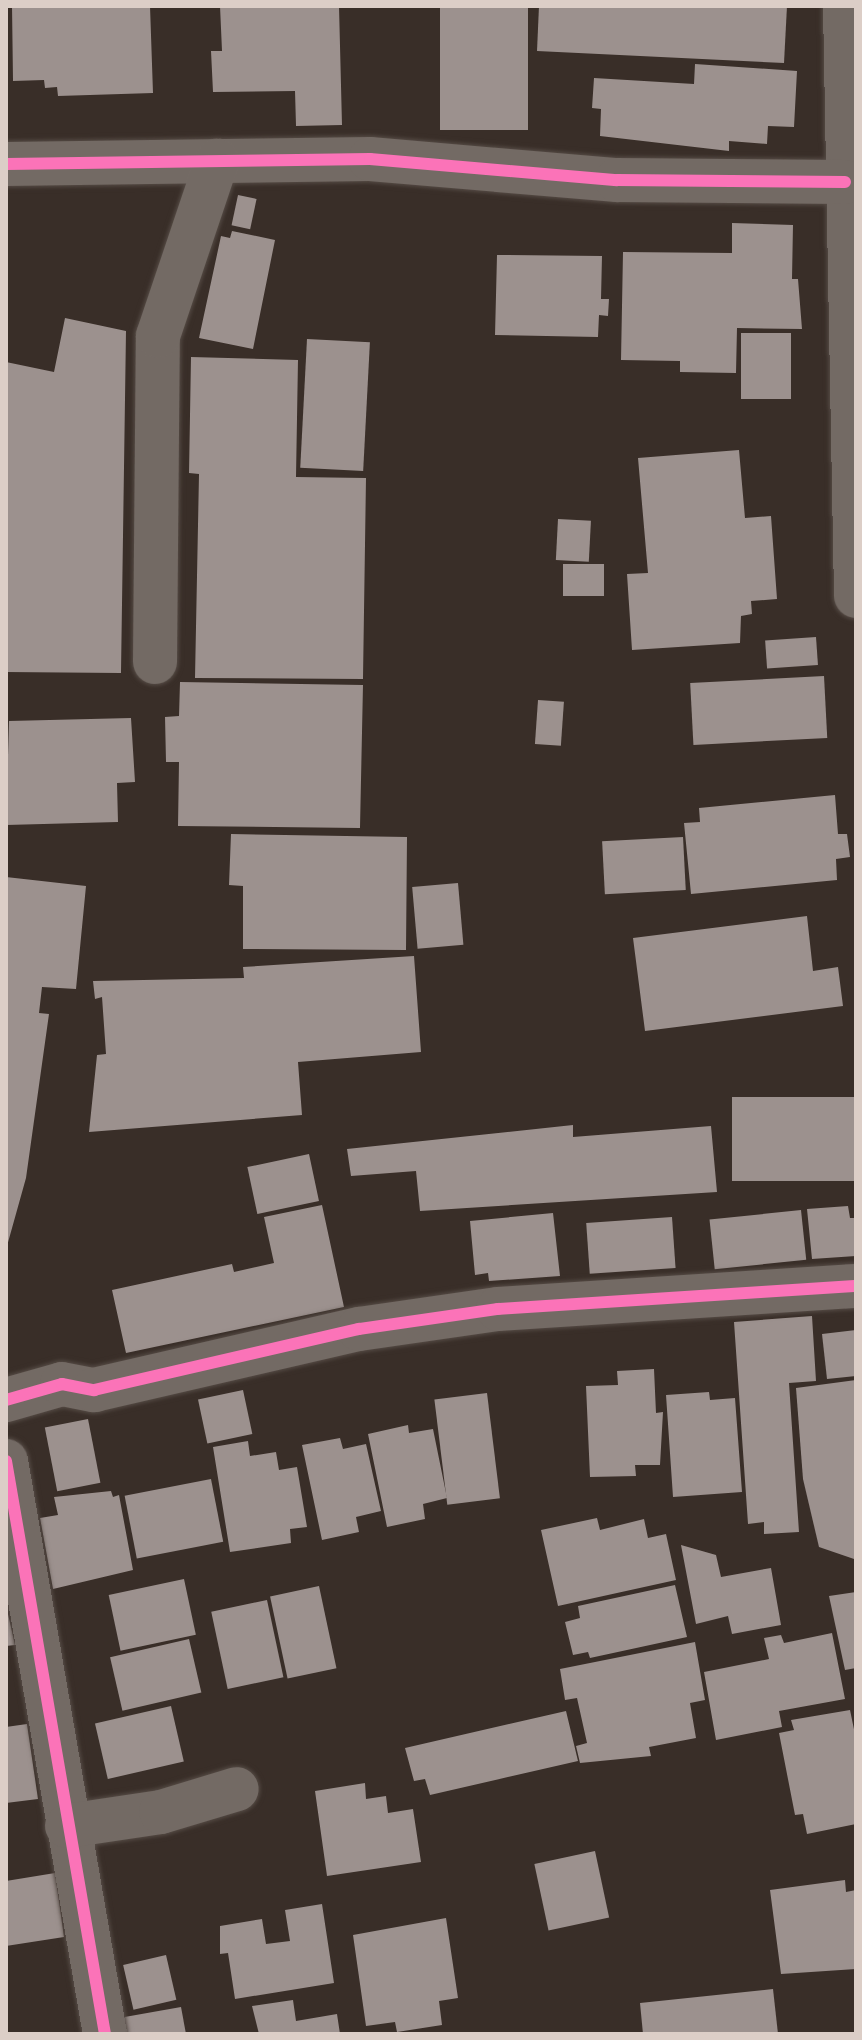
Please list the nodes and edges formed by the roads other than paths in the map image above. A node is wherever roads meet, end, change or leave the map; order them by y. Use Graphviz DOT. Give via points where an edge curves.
graph roads {
  1 [pos="845,6"];
  2 [pos="217,161"];
  3 [pos="6,164"];
  4 [pos="845,182"];
  5 [pos="856,596"];
  6 [pos="155,662"];
  7 [pos="856,1286"];
  8 [pos="6,1378"];
  9 [pos="62,1384"];
  10 [pos="6,1400"];
  11 [pos="6,1461"];
  12 [pos="237,1789"];
  13 [pos="67,1826"];
  14 [pos="105,2034"];
  1 -- 4 [label="street"];
  2 -- 3 [label="street"];
  2 -- 4 [label="street" via="370,159 617,180"];
  2 -- 6 [label="street" via="158,336"];
  4 -- 5 [label="street"];
  7 -- 9 [label="street" via="498,1309 359,1329 94,1390"];
  8 -- 9 [label="street"];
  9 -- 10 [label="street"];
  11 -- 13 [label="street"];
  12 -- 13 [label="street" via="161,1812"];
  13 -- 14 [label="street"];
}
